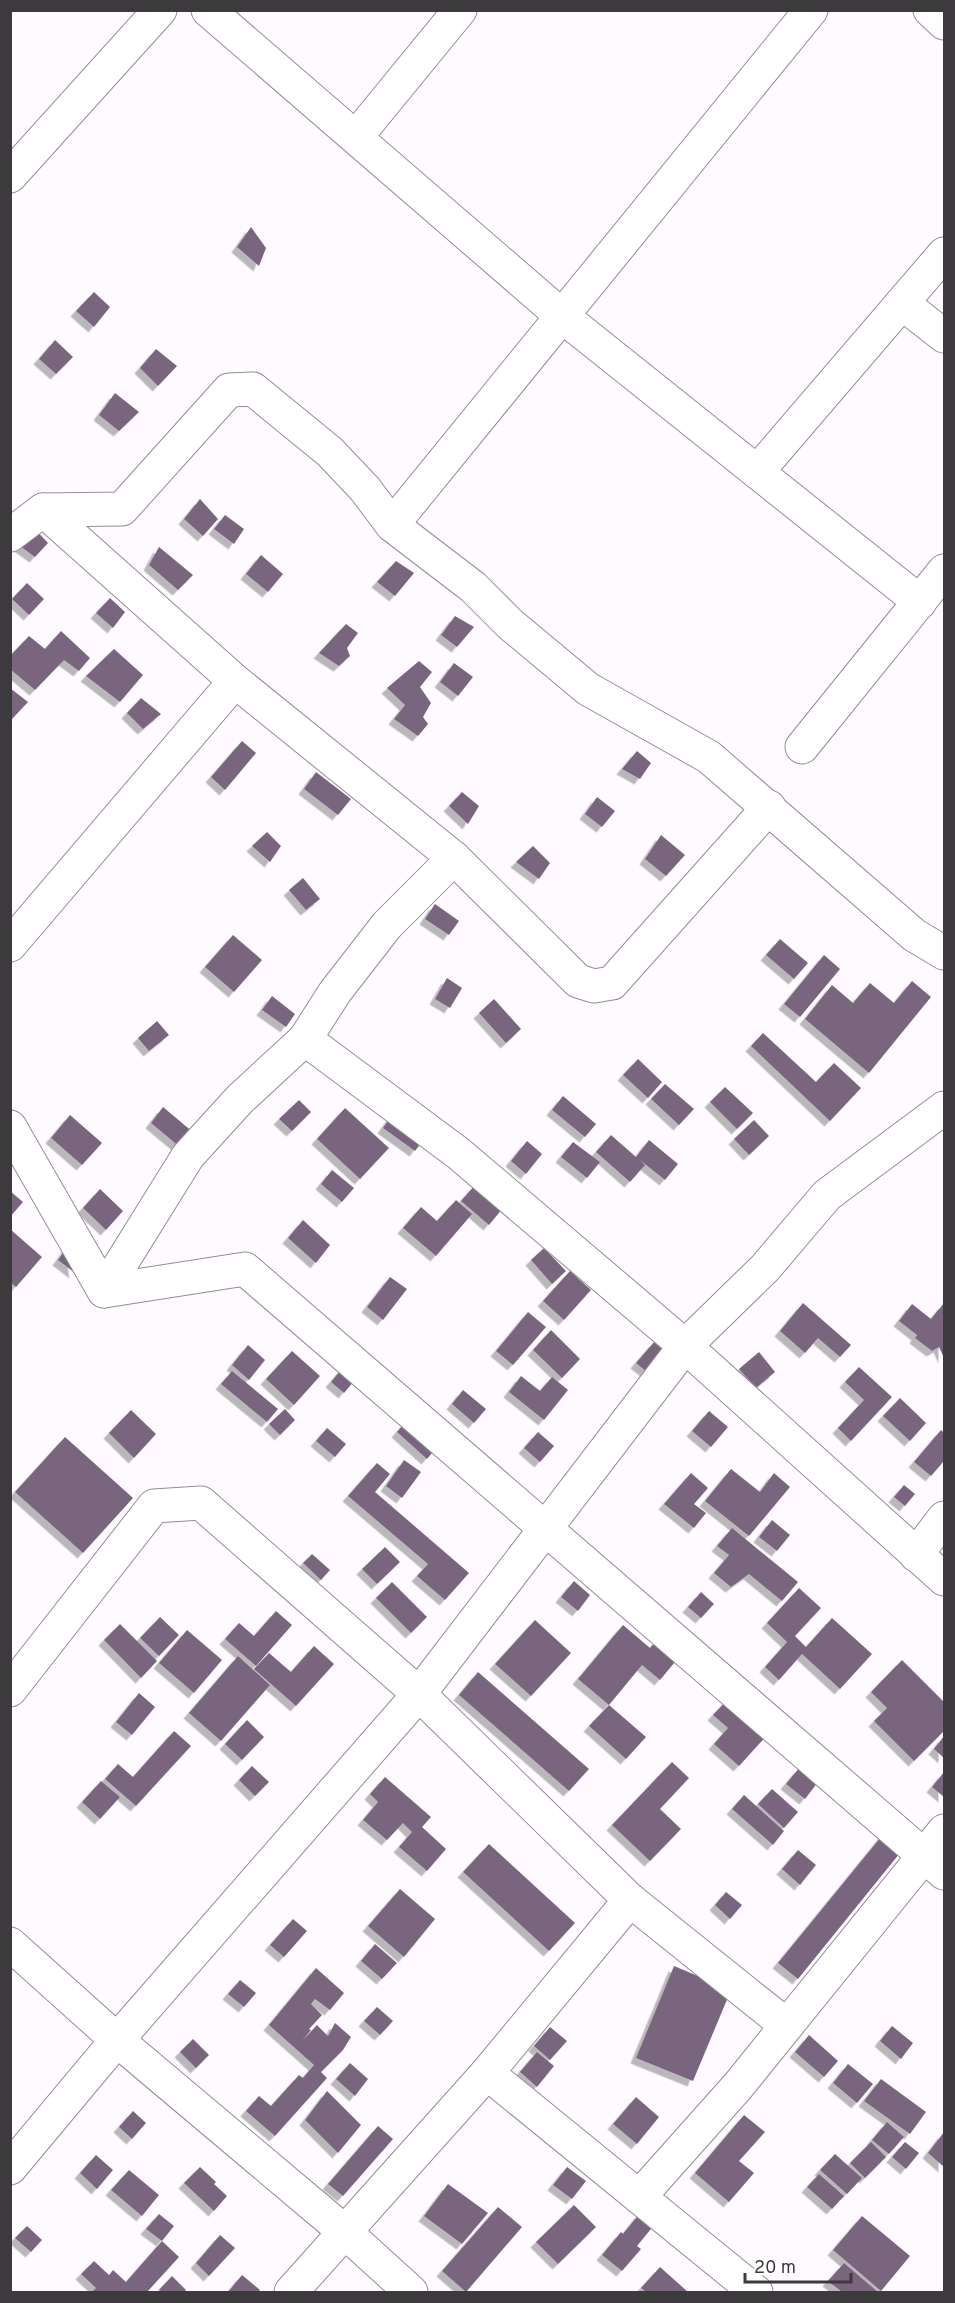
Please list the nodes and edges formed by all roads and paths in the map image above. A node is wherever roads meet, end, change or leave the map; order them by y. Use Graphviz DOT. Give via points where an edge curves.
graph roads {
  1 [pos="160,10"];
  2 [pos="208,10"];
  3 [pos="460,10"];
  4 [pos="811,10"];
  5 [pos="930,10"];
  6 [pos="945,23"];
  7 [pos="356,137"];
  8 [pos="10,176"];
  9 [pos="945,254"];
  10 [pos="902,303"];
  11 [pos="562,316"];
  12 [pos="945,336"];
  13 [pos="757,472"];
  14 [pos="43,510"];
  15 [pos="392,525"];
  16 [pos="10,535"];
  17 [pos="945,571"];
  18 [pos="920,602"];
  19 [pos="234,681"];
  20 [pos="802,747"];
  21 [pos="769,807"];
  22 [pos="454,858"];
  23 [pos="10,945"];
  24 [pos="945,953"];
  25 [pos="305,1039"];
  26 [pos="945,1108"];
  27 [pos="10,1127"];
  28 [pos="104,1291"];
  29 [pos="685,1346"];
  30 [pos="945,1518"];
  31 [pos="545,1527"];
  32 [pos="916,1555"];
  33 [pos="945,1579"];
  34 [pos="10,1690"];
  35 [pos="419,1694"];
  36 [pos="945,1830"];
  37 [pos="934,1865"];
  38 [pos="630,1900"];
  39 [pos="10,1944"];
  40 [pos="786,2025"];
  41 [pos="117,2040"];
  42 [pos="487,2073"];
  43 [pos="10,2168"];
  44 [pos="639,2197"];
  45 [pos="345,2232"];
  46 [pos="291,2292"];
  47 [pos="411,2292"];
  48 [pos="756,2292"];
  1 -- 8 [label="street"];
  2 -- 7 [label="street"];
  3 -- 7 [label="street"];
  4 -- 11 [label="street"];
  5 -- 6 [label="street"];
  7 -- 11 [label="street"];
  9 -- 10 [label="street"];
  10 -- 12 [label="street"];
  10 -- 13 [label="street"];
  11 -- 13 [label="street"];
  11 -- 15 [label="street"];
  13 -- 18 [label="street"];
  14 -- 15 [label="street" via="122,509 229,390 253,389 330,452"];
  14 -- 16 [label="street"];
  14 -- 19 [label="street"];
  15 -- 21 [label="street" via="473,587 510,624 588,688 709,757"];
  17 -- 18 [label="street"];
  18 -- 20 [label="street"];
  19 -- 22 [label="street"];
  19 -- 23 [label="street"];
  21 -- 22 [label="street" via="612,983 594,986 578,981"];
  21 -- 24 [label="street" via="914,935"];
  22 -- 25 [label="street" via="387,925 335,992"];
  25 -- 28 [label="street" via="240,1099 188,1156"];
  25 -- 29 [label="street" via="458,1153"];
  26 -- 29 [label="street" via="827,1195 765,1268"];
  27 -- 28 [label="street"];
  28 -- 31 [label="street" via="245,1269"];
  29 -- 31 [label="street"];
  29 -- 32 [label="street"];
  30 -- 32 [label="street"];
  31 -- 35 [label="street"];
  31 -- 37 [label="street"];
  32 -- 33 [label="street"];
  34 -- 35 [label="street" via="154,1506 201,1503"];
  35 -- 38 [label="street"];
  35 -- 41 [label="street"];
  36 -- 37 [label="street"];
  37 -- 40 [label="street"];
  38 -- 40 [label="street"];
  38 -- 42 [label="street"];
  39 -- 41 [label="street"];
  40 -- 44 [label="street" via="738,2086"];
  41 -- 43 [label="street"];
  41 -- 45 [label="street"];
  42 -- 44 [label="street"];
  42 -- 45 [label="street"];
  44 -- 48 [label="street"];
  45 -- 46 [label="street"];
  45 -- 47 [label="street"];
}
